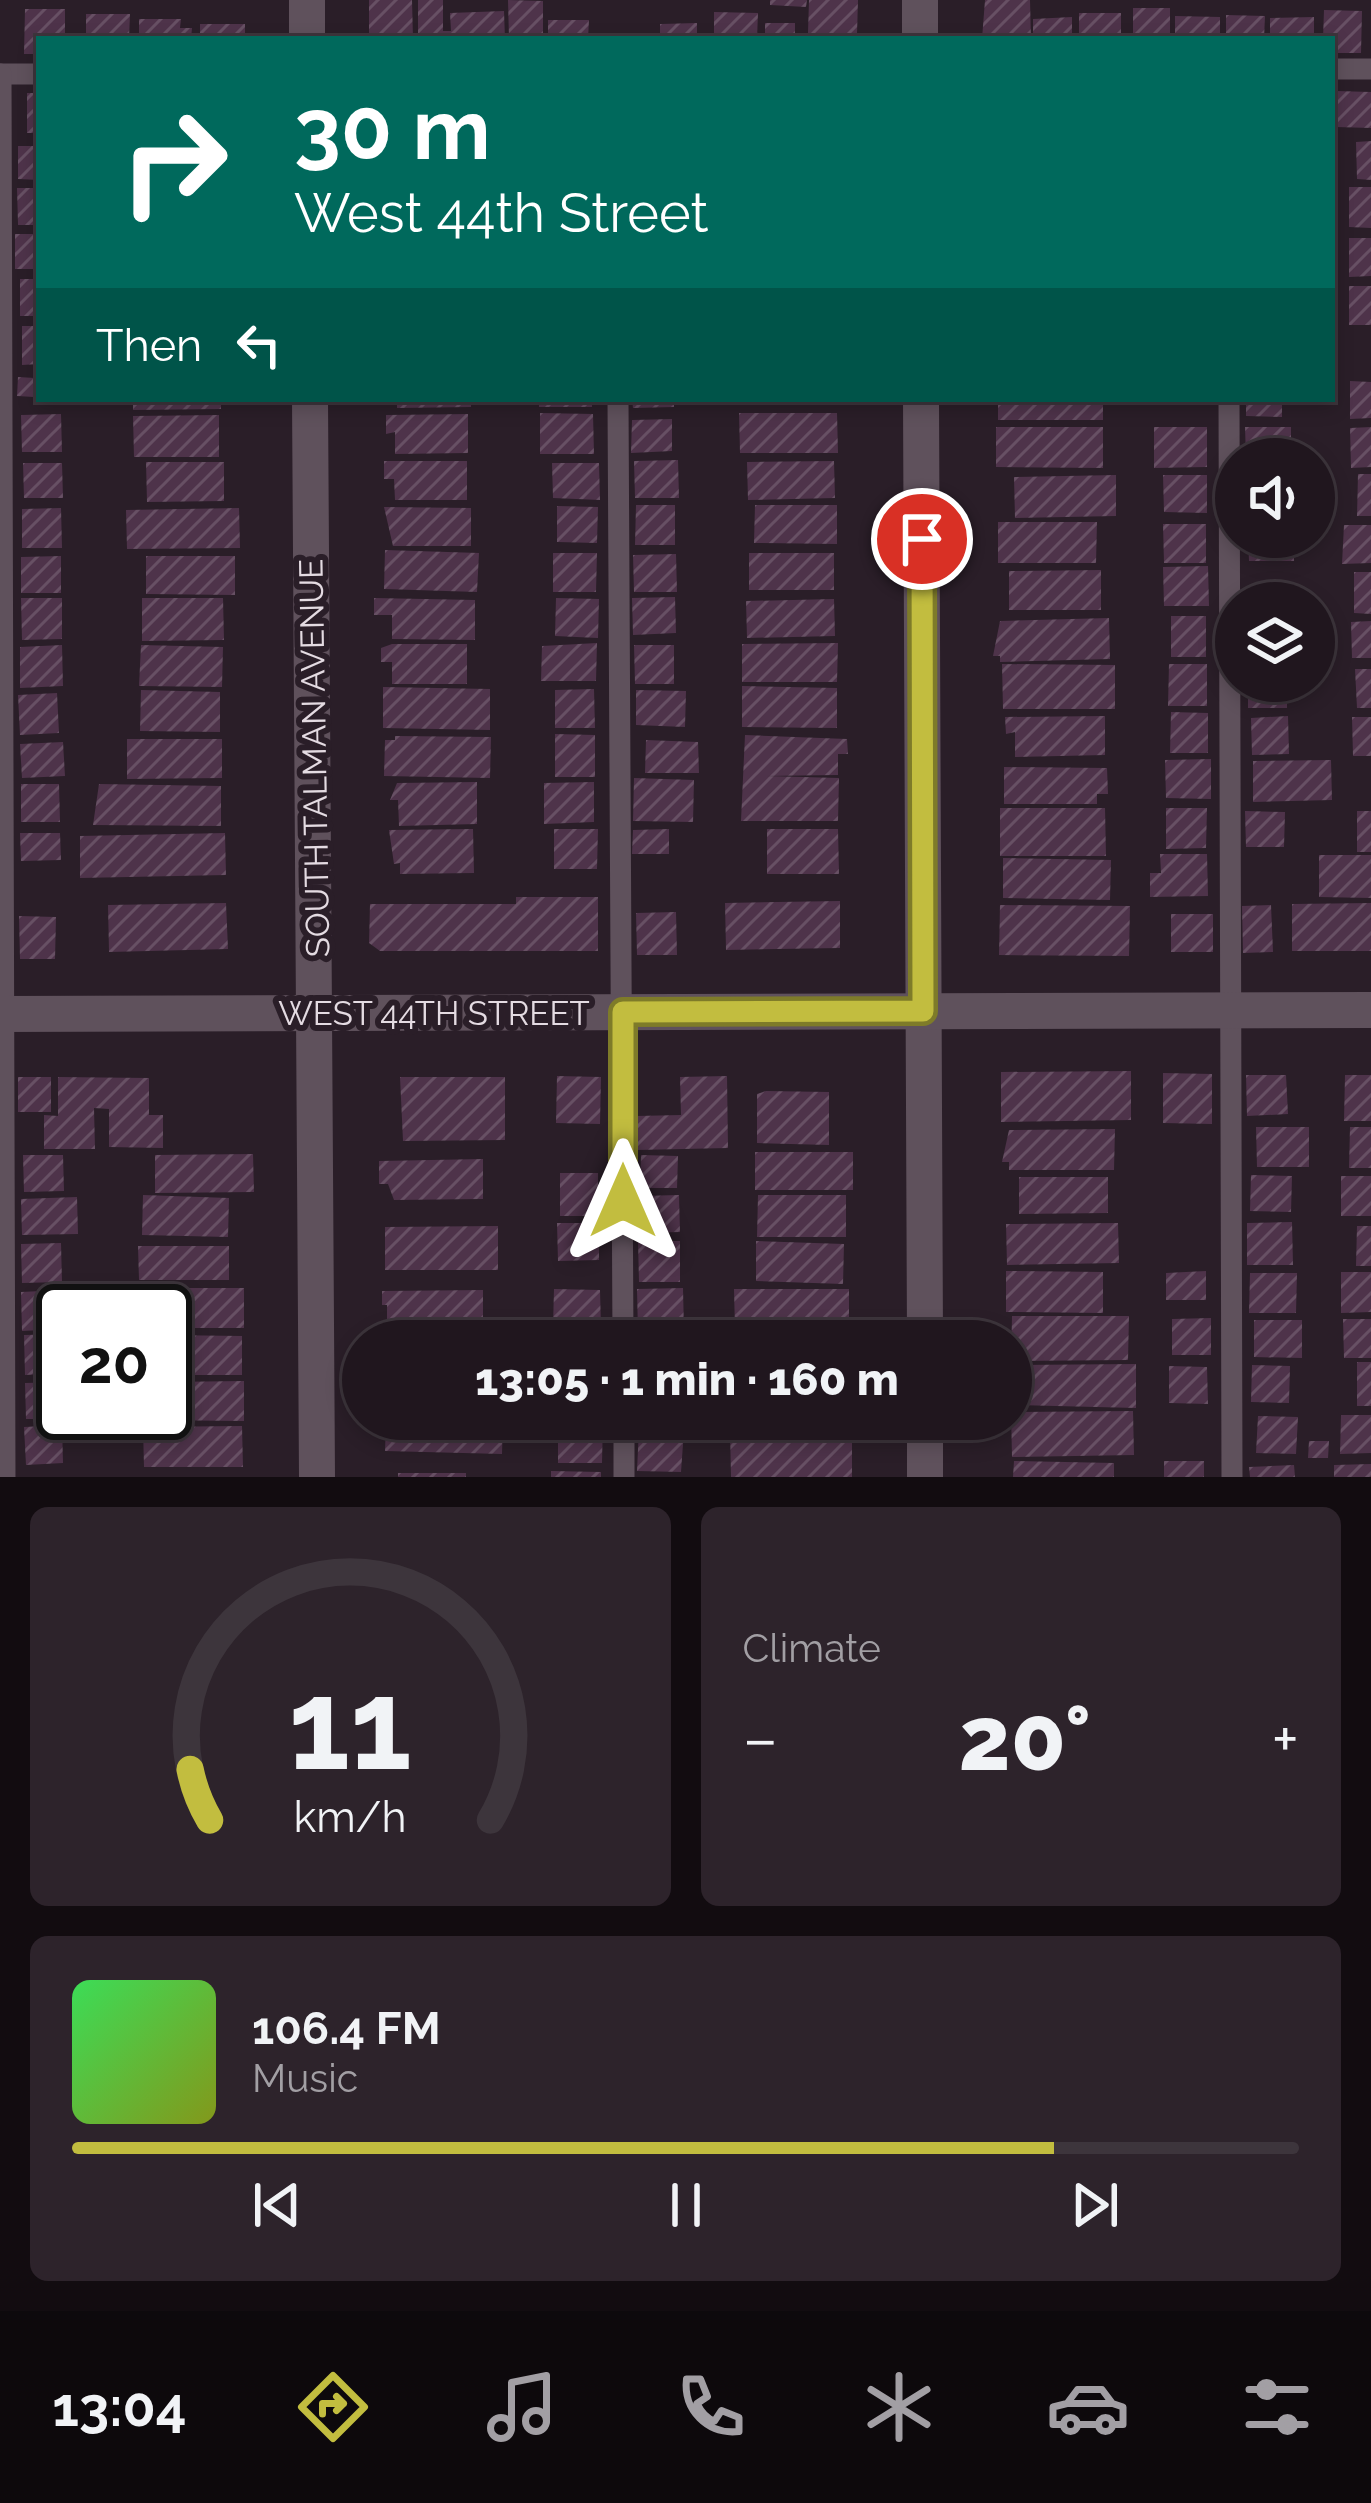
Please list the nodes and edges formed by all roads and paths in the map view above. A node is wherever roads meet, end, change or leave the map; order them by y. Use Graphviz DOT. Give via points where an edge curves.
graph roads {
  1 [pos="307,0"];
  2 [pos="920,0"];
  3 [pos="307,36"];
  4 [pos="920,36"];
  5 [pos="1335,69"];
  6 [pos="1371,69"];
  7 [pos="1,74"];
  8 [pos="36,74"];
  9 [pos="310,402"];
  10 [pos="618,402"];
  11 [pos="921,402"];
  12 [pos="1229,402"];
  13 [pos="1371,1010"];
  14 [pos="923,1011"];
  15 [pos="1230,1011"];
  16 [pos="623,1012"];
  17 [pos="316,1013"];
  18 [pos="2,1014"];
  19 [pos="623,1320"];
  20 [pos="925,1320"];
  21 [pos="624,1440"];
  22 [pos="925,1440"];
  23 [pos="5,1477"];
  24 [pos="317,1477"];
  25 [pos="624,1477"];
  26 [pos="925,1477"];
  27 [pos="1232,1477"];
  1 -- 3 [label="street"];
  2 -- 4 [label="street"];
  5 -- 6 [label="lane"];
  7 -- 8 [label="lane"];
  7 -- 18 [label="lane"];
  9 -- 17 [label="street, SOUTH TALMAN AVENUE"];
  10 -- 16 [label="lane"];
  11 -- 14 [label="street"];
  12 -- 15 [label="lane"];
  13 -- 15 [label="street, WEST 44TH STREET"];
  14 -- 15 [label="street, WEST 44TH STREET"];
  14 -- 16 [label="street, WEST 44TH STREET"];
  14 -- 20 [label="street"];
  15 -- 27 [label="lane"];
  16 -- 17 [label="street, WEST 44TH STREET"];
  16 -- 19 [label="lane"];
  17 -- 18 [label="street, WEST 44TH STREET"];
  17 -- 24 [label="street, SOUTH TALMAN AVENUE"];
  18 -- 23 [label="lane"];
  21 -- 25 [label="lane"];
  22 -- 26 [label="street"];
}
